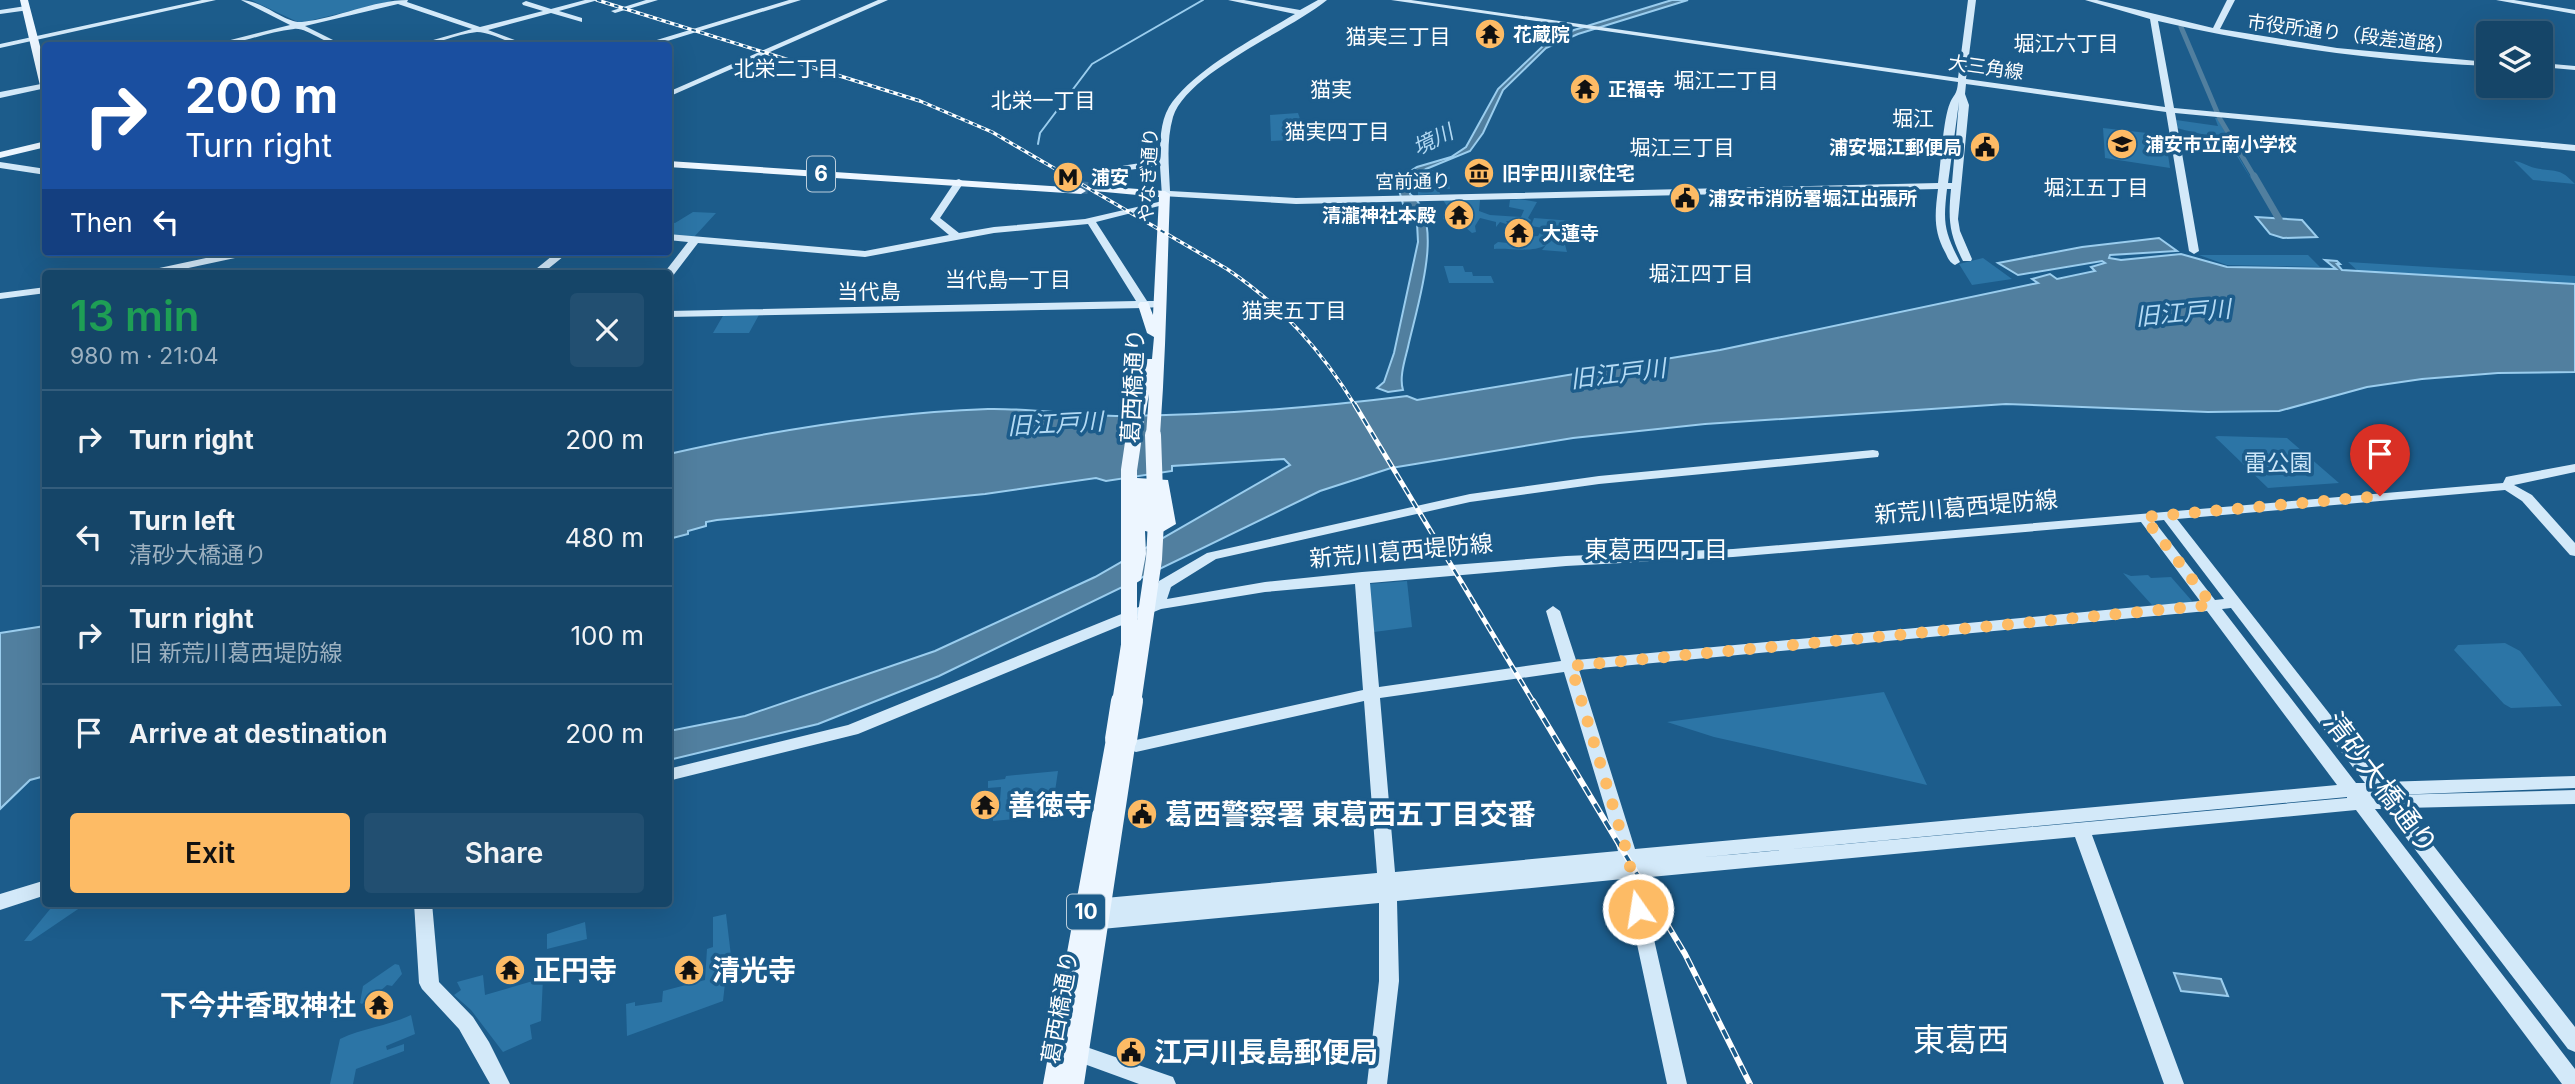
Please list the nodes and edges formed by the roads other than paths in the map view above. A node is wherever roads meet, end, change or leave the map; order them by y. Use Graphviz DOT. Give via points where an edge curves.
graph roads {
  1 [pos="212,0"];
  2 [pos="245,0"];
  3 [pos="399,0"];
  4 [pos="539,0"];
  5 [pos="594,0"];
  6 [pos="605,0"];
  7 [pos="654,0"];
  8 [pos="797,0"];
  9 [pos="884,0"];
  10 [pos="1232,0"];
  11 [pos="1323,0"];
  12 [pos="1395,0"];
  13 [pos="1972,0"];
  14 [pos="2089,0"];
  15 [pos="2096,0"];
  16 [pos="2231,0"];
  17 [pos="2500,0"];
  18 [pos="1410,1"];
  19 [pos="25,4"];
  20 [pos="1395,10"];
  21 [pos="615,11"];
  22 [pos="0,12"];
  23 [pos="553,12"];
  24 [pos="2575,12"];
  25 [pos="1302,13"];
  26 [pos="2154,18"];
  27 [pos="579,20"];
  28 [pos="298,25"];
  29 [pos="482,30"];
  30 [pos="2216,30"];
  31 [pos="33,39"];
  32 [pos="228,42"];
  33 [pos="333,42"];
  34 [pos="432,42"];
  35 [pos="441,42"];
  36 [pos="516,42"];
  37 [pos="655,42"];
  38 [pos="0,46"];
  39 [pos="2476,62"];
  40 [pos="2476,62"];
  41 [pos="2553,67"];
  42 [pos="2575,69"];
  43 [pos="42,75"];
  44 [pos="1962,81"];
  45 [pos="42,88"];
  46 [pos="672,93"];
  47 [pos="0,96"];
  48 [pos="2169,110"];
  49 [pos="42,142"];
  50 [pos="2575,148"];
  51 [pos="0,153"];
  52 [pos="1166,162"];
  53 [pos="672,164"];
  54 [pos="0,165"];
  55 [pos="42,171"];
  56 [pos="1108,171"];
  57 [pos="959,182"];
  58 [pos="1950,186"];
  59 [pos="1079,189"];
  60 [pos="1101,190"];
  61 [pos="1165,198"];
  62 [pos="1090,220"];
  63 [pos="672,237"];
  64 [pos="958,238"];
  65 [pos="695,240"];
  66 [pos="2194,251"];
  67 [pos="230,256"];
  68 [pos="559,256"];
  69 [pos="565,256"];
  70 [pos="1967,260"];
  71 [pos="1955,262"];
  72 [pos="164,270"];
  73 [pos="540,270"];
  74 [pos="548,270"];
  75 [pos="672,270"];
  76 [pos="42,291"];
  77 [pos="0,296"];
  78 [pos="1159,304"];
  79 [pos="1144,305"];
  80 [pos="672,314"];
  81 [pos="1157,333"];
  82 [pos="1153,417"];
  83 [pos="1133,444"];
  84 [pos="1873,454"];
  85 [pos="2575,468"];
  86 [pos="2508,486"];
  87 [pos="1142,492"];
  88 [pos="2167,514"];
  89 [pos="1143,515"];
  90 [pos="2144,517"];
  91 [pos="2575,552"];
  92 [pos="1362,578"];
  93 [pos="1130,594"];
  94 [pos="1154,599"];
  95 [pos="2235,603"];
  96 [pos="2212,605"];
  97 [pos="1553,611"];
  98 [pos="1571,666"];
  99 [pos="1373,693"];
  100 [pos="1126,741"];
  101 [pos="672,774"];
  102 [pos="2575,782"];
  103 [pos="2386,795"];
  104 [pos="2356,796"];
  105 [pos="2575,797"];
  106 [pos="2082,831"];
  107 [pos="1629,864"];
  108 [pos="1388,887"];
  109 [pos="42,888"];
  110 [pos="0,902"];
  111 [pos="424,907"];
  112 [pos="1093,914"];
  113 [pos="2575,1044"];
  114 [pos="1070,1050"];
  115 [pos="500,1084"];
  116 [pos="1055,1084"];
  117 [pos="1072,1084"];
  118 [pos="1166,1084"];
  119 [pos="1377,1084"];
  120 [pos="1677,1084"];
  121 [pos="2174,1084"];
  122 [pos="2574,1084"];
  1 -- 31 [label="street"];
  2 -- 28 [label="street"];
  3 -- 28 [label="street"];
  3 -- 29 [label="street"];
  4 -- 23 [label="street" via="526,3"];
  5 -- 23 [label="street"];
  6 -- 23 [label="street"];
  7 -- 21 [label="street"];
  8 -- 37 [label="street"];
  9 -- 46 [label="street"];
  10 -- 25 [label="street"];
  11 -- 25 [label="street, やなぎ通り"];
  12 -- 18 [label="street, 大三角線"];
  13 -- 44 [label="street"];
  14 -- 26 [label="street, 市役所通り（段差道路）"];
  15 -- 30 [label="street, 市役所通り（段差道路）"];
  16 -- 30 [label="street"];
  17 -- 24 [label="street"];
  18 -- 20 [label="street"];
  18 -- 44 [label="street, 大三角線"];
  19 -- 22 [label="street"];
  19 -- 31 [label="main road"];
  23 -- 27 [label="street"];
  23 -- 29 [label="street"];
  25 -- 52 [label="street, やなぎ通り" via="1184,92 1169,117"];
  26 -- 39 [label="street, 市役所通り（段差道路）" via="2315,49"];
  26 -- 48 [label="street"];
  28 -- 32 [label="street"];
  28 -- 33 [label="street"];
  29 -- 34 [label="street"];
  29 -- 35 [label="street"];
  29 -- 36 [label="street"];
  30 -- 40 [label="street, 市役所通り（段差道路）" via="2329,49"];
  31 -- 38 [label="street"];
  31 -- 43 [label="main road"];
  41 -- 42 [label="street"];
  44 -- 48 [label="street, 大三角線"];
  44 -- 58 [label="street" via="1965,105"];
  45 -- 47 [label="street"];
  48 -- 50 [label="street, 大三角線"];
  48 -- 66 [label="street"];
  49 -- 51 [label="main road"];
  52 -- 56 [label="street"];
  52 -- 61 [label="street, やなぎ通り"];
  53 -- 57 [label="main road, 6"];
  54 -- 55 [label="street"];
  57 -- 59 [label="main road, 6"];
  57 -- 64 [label="street" via="935,219"];
  58 -- 61 [label="street, 宮前通り" via="1400,199"];
  58 -- 70 [label="street" via="1955,231"];
  58 -- 71 [label="street" via="1940,224"];
  60 -- 61 [label="main road"];
  61 -- 62 [label="street, 宮前通り"];
  61 -- 78 [label="main road, やなぎ通り / 10"];
  62 -- 64 [label="street, 宮前通り"];
  62 -- 79 [label="street"];
  63 -- 65 [label="street, 宮前通り"];
  64 -- 65 [label="street, 宮前通り" via="865,254"];
  65 -- 75 [label="street"];
  67 -- 72 [label="street"];
  68 -- 73 [label="street"];
  69 -- 74 [label="street"];
  76 -- 77 [label="street"];
  78 -- 79 [label="street"];
  78 -- 81 [label="main road, 葛西橋通り / 10"];
  79 -- 80 [label="street"];
  79 -- 81 [label="main road"];
  81 -- 82 [label="main road, 葛西橋通り / 10"];
  81 -- 83 [label="main road, 葛西橋通り / 10"];
  82 -- 87 [label="main road, bridge"];
  82 -- 94 [label="main road, 葛西橋通り / 10, bridge"];
  83 -- 87 [label="main road"];
  83 -- 93 [label="main road, 葛西橋通り / 10, bridge"];
  84 -- 94 [label="street" via="1599,480 1424,507 1212,556 1164,584"];
  85 -- 86 [label="street, 新荒川葛西堤防線" via="2511,480"];
  86 -- 88 [label="street, 新荒川葛西堤防線"];
  86 -- 91 [label="street" via="2527,498"];
  87 -- 89 [label="main road"];
  88 -- 90 [label="street, 新荒川葛西堤防線"];
  88 -- 95 [label="street, 清砂大橋通り"];
  89 -- 93 [label="main road, bridge"];
  89 -- 94 [label="main road, bridge"];
  90 -- 92 [label="street, 新荒川葛西堤防線" via="1722,554"];
  90 -- 96 [label="street, 清砂大橋通り"];
  92 -- 94 [label="street, 新荒川葛西堤防線"];
  92 -- 99 [label="street"];
  93 -- 100 [label="main road, 葛西橋通り / 10, bridge"];
  94 -- 100 [label="main road, 葛西橋通り / 10, bridge"];
  94 -- 101 [label="street, 新荒川葛西堤防線" via="852,730"];
  95 -- 96 [label="street"];
  95 -- 103 [label="street, 清砂大橋通り"];
  96 -- 98 [label="street"];
  96 -- 104 [label="street, 清砂大橋通り"];
  97 -- 98 [label="street"];
  98 -- 99 [label="street"];
  98 -- 107 [label="street"];
  99 -- 100 [label="street"];
  99 -- 108 [label="street"];
  100 -- 112 [label="main road, 葛西橋通り / 10"];
  102 -- 103 [label="street"];
  103 -- 104 [label="street"];
  103 -- 105 [label="street"];
  103 -- 113 [label="street, 清砂大橋通り"];
  104 -- 106 [label="street"];
  104 -- 107 [label="street"];
  104 -- 122 [label="street, 清砂大橋通り"];
  106 -- 107 [label="street"];
  106 -- 121 [label="street"];
  107 -- 108 [label="street"];
  107 -- 120 [label="street"];
  108 -- 112 [label="street"];
  108 -- 119 [label="street" via="1389,981"];
  109 -- 110 [label="street"];
  111 -- 115 [label="street" via="429,983 460,1015"];
  112 -- 114 [label="main road, 葛西橋通り / 10"];
  114 -- 116 [label="main road, 葛西橋通り / 10"];
  114 -- 117 [label="main road, 葛西橋通り / 10"];
  114 -- 118 [label="street"];
}
